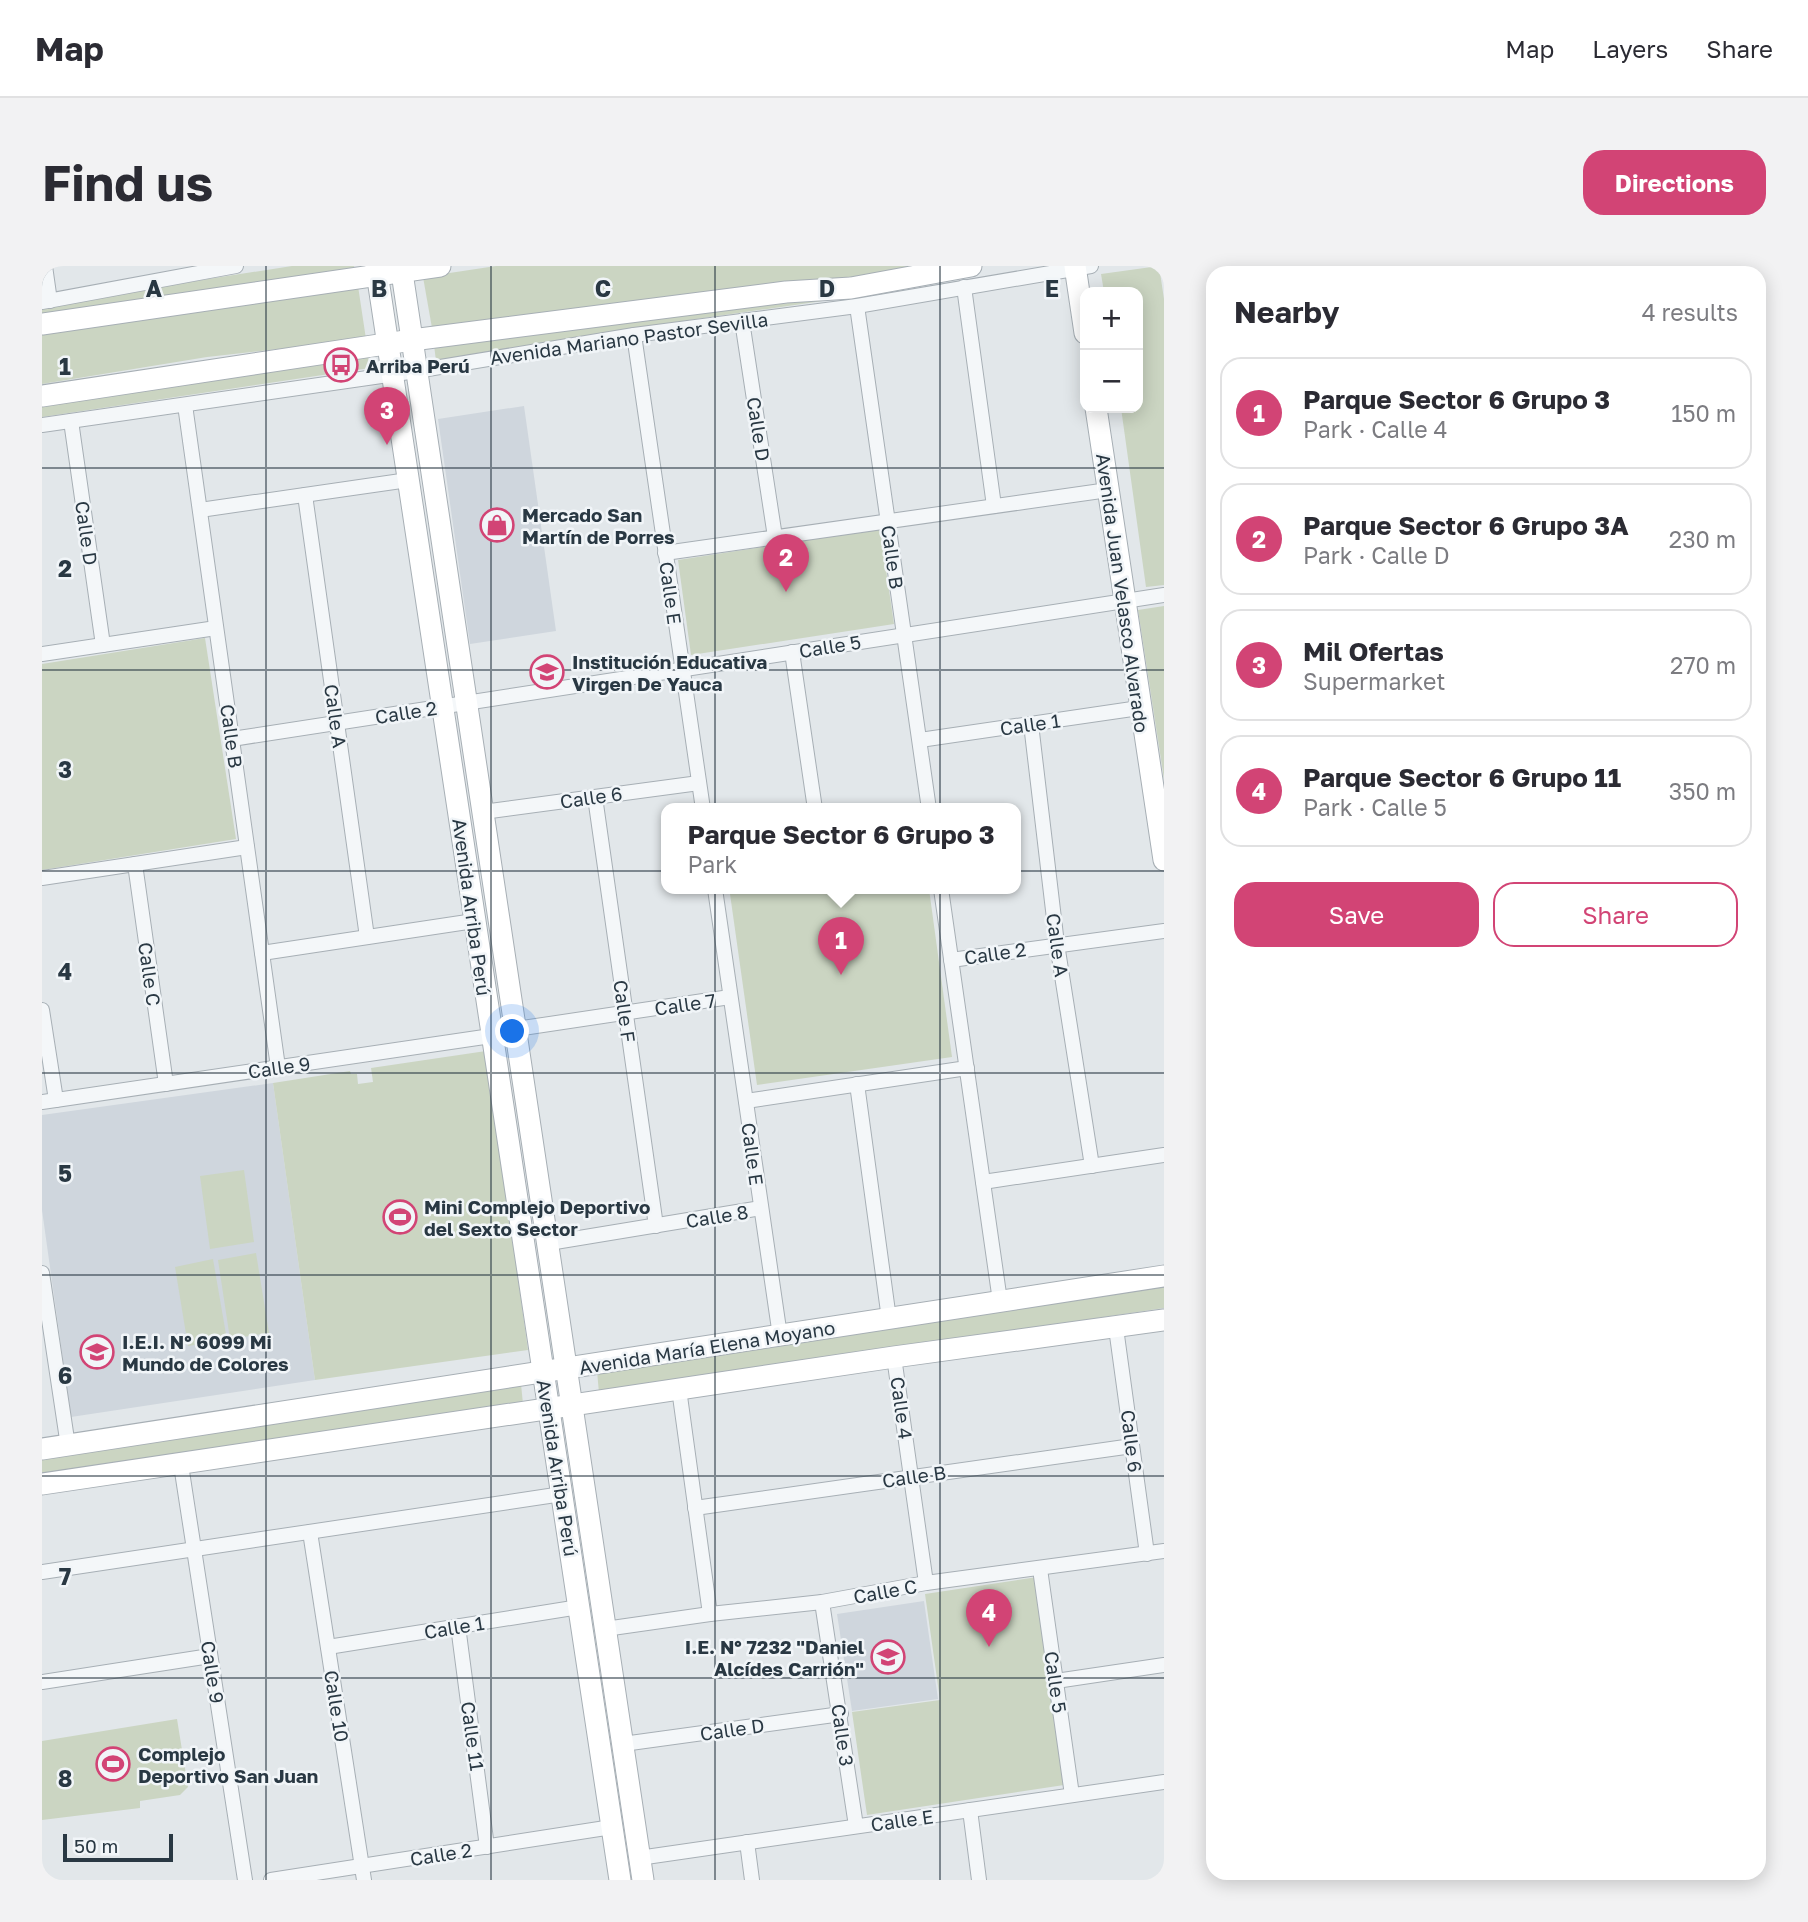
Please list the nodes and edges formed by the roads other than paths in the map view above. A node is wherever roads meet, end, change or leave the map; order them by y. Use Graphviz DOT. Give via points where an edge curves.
graph roads {
  1 [pos="45,266"];
  2 [pos="236,266"];
  3 [pos="439,266"];
  4 [pos="971,266"];
  5 [pos="1081,267"];
  6 [pos="402,269"];
  7 [pos="377,271"];
  8 [pos="964,287"];
  9 [pos="1082,287"];
  10 [pos="46,301"];
  11 [pos="857,306"];
  12 [pos="742,321"];
  13 [pos="42,324"];
  14 [pos="634,335"];
  15 [pos="412,340"];
  16 [pos="388,343"];
  17 [pos="416,370"];
  18 [pos="392,374"];
  19 [pos="42,396"];
  20 [pos="185,405"];
  21 [pos="1097,413"];
  22 [pos="71,421"];
  23 [pos="42,425"];
  24 [pos="408,480"];
  25 [pos="1108,490"];
  26 [pos="305,495"];
  27 [pos="994,506"];
  28 [pos="200,510"];
  29 [pos="888,521"];
  30 [pos="775,537"];
  31 [pos="666,553"];
  32 [pos="1164,595"];
  33 [pos="1124,601"];
  34 [pos="216,628"];
  35 [pos="904,634"];
  36 [pos="103,645"];
  37 [pos="792,652"];
  38 [pos="42,654"];
  39 [pos="682,669"];
  40 [pos="455,704"];
  41 [pos="1139,708"];
  42 [pos="337,723"];
  43 [pos="1031,724"];
  44 [pos="232,739"];
  45 [pos="920,740"];
  46 [pos="699,783"];
  47 [pos="595,797"];
  48 [pos="702,803"];
  49 [pos="814,803"];
  50 [pos="928,803"];
  51 [pos="483,812"];
  52 [pos="247,847"];
  53 [pos="1164,860"];
  54 [pos="135,864"];
  55 [pos="42,878"];
  56 [pos="716,894"];
  57 [pos="942,894"];
  58 [pos="474,921"];
  59 [pos="1164,931"];
  60 [pos="367,937"];
  61 [pos="1057,944"];
  62 [pos="262,953"];
  63 [pos="951,960"];
  64 [pos="730,998"];
  65 [pos="42,1010"];
  66 [pos="625,1013"];
  67 [pos="516,1029"];
  68 [pos="491,1036"];
  69 [pos="278,1067"];
  70 [pos="967,1068"];
  71 [pos="166,1084"];
  72 [pos="857,1084"];
  73 [pos="49,1101"];
  74 [pos="746,1101"];
  75 [pos="1164,1155"];
  76 [pos="1092,1166"];
  77 [pos="983,1182"];
  78 [pos="761,1208"];
  79 [pos="656,1226"];
  80 [pos="549,1243"];
  81 [pos="42,1273"];
  82 [pos="1164,1276"];
  83 [pos="1000,1301"];
  84 [pos="889,1319"];
  85 [pos="1164,1320"];
  86 [pos="1116,1328"];
  87 [pos="780,1336"];
  88 [pos="894,1357"];
  89 [pos="568,1368"];
  90 [pos="543,1372"];
  91 [pos="679,1389"];
  92 [pos="572,1406"];
  93 [pos="548,1409"];
  94 [pos="68,1446"];
  95 [pos="1132,1446"];
  96 [pos="42,1450"];
  97 [pos="181,1465"];
  98 [pos="912,1477"];
  99 [pos="42,1484"];
  100 [pos="562,1494"];
  101 [pos="695,1508"];
  102 [pos="310,1532"];
  103 [pos="194,1549"];
  104 [pos="1164,1551"];
  105 [pos="1147,1553"];
  106 [pos="1040,1569"];
  107 [pos="42,1572"];
  108 [pos="926,1583"];
  109 [pos="822,1602"];
  110 [pos="579,1607"];
  111 [pos="710,1614"];
  112 [pos="458,1626"];
  113 [pos="605,1629"];
  114 [pos="328,1647"];
  115 [pos="211,1656"];
  116 [pos="1164,1665"];
  117 [pos="1056,1681"];
  118 [pos="42,1682"];
  119 [pos="841,1714"];
  120 [pos="622,1744"];
  121 [pos="1164,1782"];
  122 [pos="1072,1795"];
  123 [pos="970,1810"];
  124 [pos="856,1826"];
  125 [pos="612,1827"];
  126 [pos="747,1842"];
  127 [pos="487,1847"];
  128 [pos="639,1858"];
  129 [pos="363,1873"];
  130 [pos="245,1880"];
  131 [pos="271,1880"];
  132 [pos="620,1880"];
  133 [pos="643,1880"];
  134 [pos="752,1880"];
  135 [pos="979,1880"];
  1 -- 10 [label="street"];
  2 -- 10 [label="street"];
  3 -- 6 [label="street"];
  4 -- 15 [label="street, Avenida Mariano Pastor Sevilla" via="851,288 786,292"];
  5 -- 8 [label="street, Avenida Mariano Pastor Sevilla"];
  5 -- 9 [label="street"];
  6 -- 7 [label="street"];
  6 -- 15 [label="street, Avenida Arriba Perú"];
  7 -- 13 [label="street"];
  7 -- 16 [label="street, Avenida Arriba Perú"];
  8 -- 11 [label="street, Avenida Mariano Pastor Sevilla"];
  8 -- 27 [label="street"];
  11 -- 12 [label="street, Avenida Mariano Pastor Sevilla"];
  11 -- 29 [label="street, Calle B"];
  12 -- 14 [label="street, Avenida Mariano Pastor Sevilla"];
  12 -- 30 [label="street, Calle D"];
  14 -- 17 [label="street, Avenida Mariano Pastor Sevilla"];
  14 -- 31 [label="street, Calle E"];
  15 -- 16 [label="street, Avenida Mariano Pastor Sevilla"];
  15 -- 17 [label="street, Avenida Arriba Perú"];
  16 -- 18 [label="street, Avenida Arriba Perú"];
  16 -- 19 [label="street, Avenida Mariano Pastor Sevilla"];
  17 -- 18 [label="street, Avenida Mariano Pastor Sevilla"];
  17 -- 40 [label="street, Avenida Arriba Perú"];
  18 -- 20 [label="street, Avenida Mariano Pastor Sevilla"];
  18 -- 24 [label="street, Avenida Arriba Perú"];
  20 -- 22 [label="street, Avenida Mariano Pastor Sevilla"];
  20 -- 28 [label="street, Calle B"];
  21 -- 25 [label="street, Avenida Juan Velasco Alvarado"];
  22 -- 23 [label="street, Avenida Mariano Pastor Sevilla"];
  22 -- 36 [label="street, Calle D"];
  24 -- 26 [label="street"];
  24 -- 40 [label="street, Avenida Arriba Perú"];
  25 -- 27 [label="street"];
  25 -- 33 [label="street, Avenida Juan Velasco Alvarado"];
  26 -- 28 [label="street"];
  26 -- 42 [label="street, Calle A"];
  27 -- 29 [label="street"];
  28 -- 34 [label="street, Calle B"];
  29 -- 30 [label="street"];
  29 -- 35 [label="street, Calle B"];
  30 -- 31 [label="street"];
  31 -- 39 [label="street, Calle E"];
  32 -- 33 [label="street, Calle 5"];
  33 -- 35 [label="street, Calle 5"];
  33 -- 41 [label="street, Avenida Juan Velasco Alvarado"];
  34 -- 36 [label="street"];
  34 -- 44 [label="street, Calle B"];
  35 -- 37 [label="street, Calle 5"];
  35 -- 45 [label="street, Calle B"];
  36 -- 38 [label="street"];
  37 -- 39 [label="street, Calle 5"];
  37 -- 49 [label="street"];
  39 -- 40 [label="street, Calle 5"];
  39 -- 46 [label="street, Calle E"];
  40 -- 42 [label="street, Calle 2"];
  40 -- 51 [label="street, Avenida Arriba Perú"];
  40 -- 58 [label="street, Avenida Arriba Perú"];
  41 -- 43 [label="street, Calle 1"];
  41 -- 53 [label="street, Avenida Juan Velasco Alvarado"];
  42 -- 44 [label="street, Calle 2"];
  42 -- 60 [label="street, Calle A"];
  43 -- 45 [label="street, Calle 1"];
  43 -- 61 [label="street, Calle A"];
  44 -- 52 [label="street, Calle B"];
  45 -- 50 [label="street, Calle B"];
  46 -- 47 [label="street, Calle 6"];
  46 -- 48 [label="street, Calle E"];
  47 -- 51 [label="street, Calle 6"];
  47 -- 66 [label="street, Calle F"];
  51 -- 67 [label="street, Avenida Arriba Perú"];
  52 -- 54 [label="street"];
  52 -- 62 [label="street, Calle B"];
  54 -- 55 [label="street"];
  54 -- 71 [label="street, Calle C"];
  56 -- 64 [label="street, Calle E"];
  57 -- 63 [label="street"];
  58 -- 60 [label="street"];
  58 -- 68 [label="street, Avenida Arriba Perú"];
  59 -- 61 [label="street, Calle 2"];
  60 -- 62 [label="street"];
  61 -- 63 [label="street, Calle 2"];
  61 -- 76 [label="street, Calle A"];
  62 -- 69 [label="street, Calle B"];
  63 -- 70 [label="street"];
  64 -- 66 [label="street, Calle 7"];
  64 -- 74 [label="street, Calle E"];
  65 -- 73 [label="street"];
  66 -- 67 [label="street, Calle 7"];
  66 -- 79 [label="street, Calle F"];
  67 -- 68 [label="street, Calle 9"];
  67 -- 80 [label="street, Avenida Arriba Perú"];
  68 -- 69 [label="street, Calle 9"];
  68 -- 90 [label="street, Avenida Arriba Perú"];
  69 -- 71 [label="street, Calle 9"];
  70 -- 72 [label="street"];
  70 -- 77 [label="street"];
  71 -- 73 [label="street, Calle 9"];
  72 -- 74 [label="street"];
  72 -- 84 [label="street"];
  74 -- 78 [label="street, Calle E"];
  75 -- 76 [label="street"];
  76 -- 77 [label="street"];
  77 -- 83 [label="street"];
  78 -- 79 [label="street, Calle 8"];
  78 -- 87 [label="street, Calle E"];
  79 -- 80 [label="street, Calle 8"];
  80 -- 89 [label="street, Avenida Arriba Perú"];
  81 -- 94 [label="street"];
  82 -- 83 [label="street, Avenida María Elena Moyano"];
  83 -- 84 [label="street, Avenida María Elena Moyano"];
  84 -- 87 [label="street, Avenida María Elena Moyano"];
  85 -- 86 [label="street, Avenida María Elena Moyano"];
  86 -- 88 [label="street, Avenida María Elena Moyano"];
  86 -- 95 [label="street, Calle 6"];
  87 -- 89 [label="street, Avenida María Elena Moyano"];
  88 -- 91 [label="street, Avenida María Elena Moyano"];
  88 -- 98 [label="street, Calle 4"];
  89 -- 90 [label="street, Avenida María Elena Moyano"];
  89 -- 92 [label="street, Avenida Arriba Perú"];
  90 -- 93 [label="street, Avenida Arriba Perú"];
  90 -- 94 [label="street, Avenida María Elena Moyano"];
  91 -- 92 [label="street, Avenida María Elena Moyano"];
  91 -- 101 [label="street"];
  92 -- 93 [label="street, Avenida María Elena Moyano"];
  92 -- 113 [label="street, Avenida Arriba Perú"];
  93 -- 97 [label="street, Avenida María Elena Moyano"];
  93 -- 100 [label="street, Avenida Arriba Perú"];
  94 -- 96 [label="street, Avenida María Elena Moyano"];
  95 -- 98 [label="street, Calle B"];
  95 -- 105 [label="street, Calle 6"];
  97 -- 99 [label="street, Avenida María Elena Moyano"];
  97 -- 103 [label="street, Calle 9"];
  98 -- 101 [label="street, Calle B"];
  98 -- 108 [label="street, Calle 4"];
  100 -- 102 [label="street"];
  100 -- 110 [label="street, Avenida Arriba Perú"];
  101 -- 111 [label="street"];
  102 -- 103 [label="street"];
  102 -- 114 [label="street, Calle 10"];
  103 -- 107 [label="street"];
  103 -- 115 [label="street, Calle 9"];
  104 -- 105 [label="street, Calle C"];
  105 -- 106 [label="street, Calle C"];
  106 -- 108 [label="street, Calle C"];
  106 -- 117 [label="street, Calle 5"];
  108 -- 109 [label="street, Calle C"];
  109 -- 111 [label="street, Calle C"];
  109 -- 119 [label="street, Calle 3"];
  110 -- 112 [label="street, Calle 1"];
  110 -- 125 [label="street, Avenida Arriba Perú"];
  111 -- 113 [label="street, Calle C"];
  112 -- 114 [label="street, Calle 1"];
  112 -- 127 [label="street, Calle 11"];
  113 -- 120 [label="street, Avenida Arriba Perú"];
  114 -- 129 [label="street, Calle 10"];
  115 -- 118 [label="street"];
  115 -- 130 [label="street, Calle 9"];
  116 -- 117 [label="street"];
  117 -- 122 [label="street, Calle 5"];
  119 -- 120 [label="street, Calle D"];
  119 -- 124 [label="street, Calle 3"];
  120 -- 128 [label="street, Avenida Arriba Perú"];
  121 -- 122 [label="street, Calle E"];
  122 -- 123 [label="street, Calle E"];
  123 -- 124 [label="street, Calle E"];
  123 -- 135 [label="street"];
  124 -- 126 [label="street, Calle E"];
  125 -- 127 [label="street, Calle 2"];
  125 -- 132 [label="street, Avenida Arriba Perú"];
  126 -- 128 [label="street, Calle E"];
  126 -- 134 [label="street"];
  127 -- 129 [label="street, Calle 2"];
  128 -- 133 [label="street, Avenida Arriba Perú"];
  129 -- 131 [label="street, Calle 2"];
}
